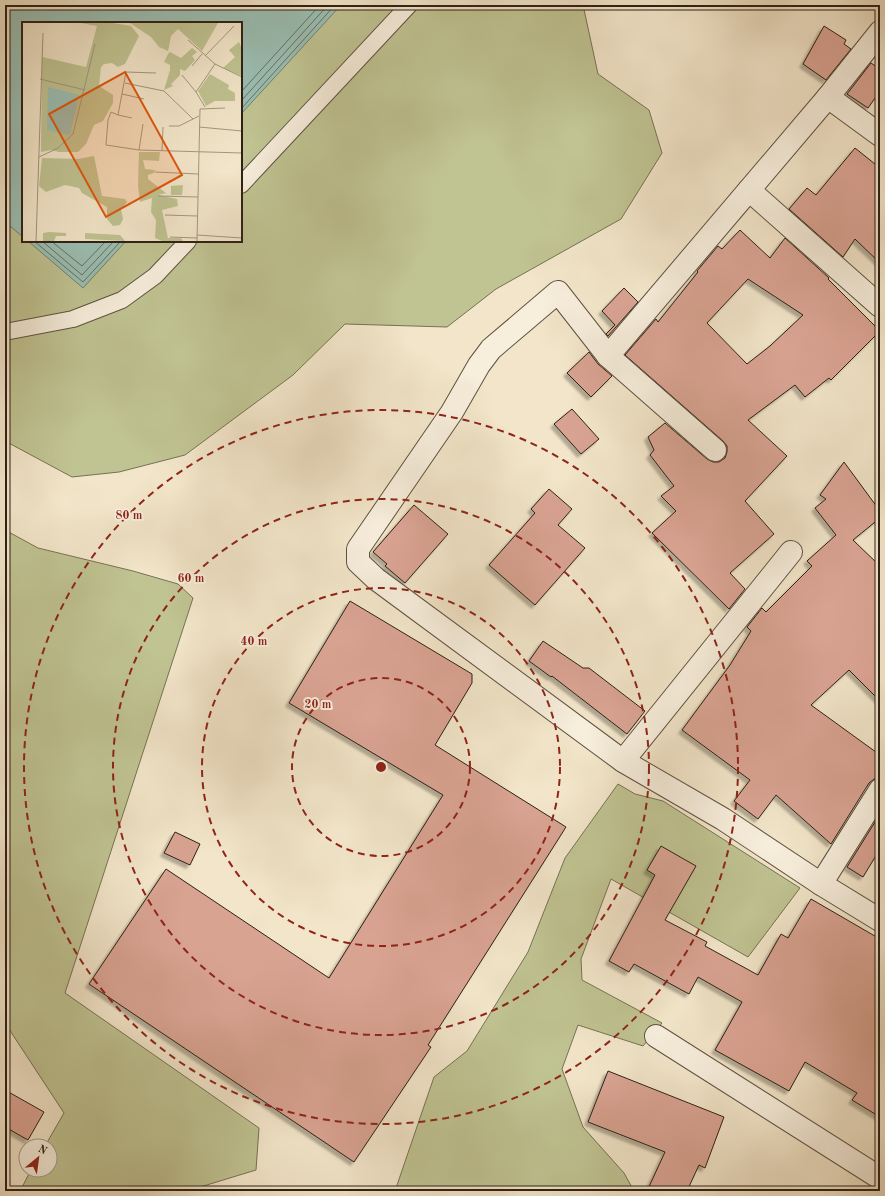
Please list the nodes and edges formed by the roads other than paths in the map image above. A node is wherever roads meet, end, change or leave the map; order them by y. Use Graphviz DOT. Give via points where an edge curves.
graph roads {
  1 [pos="409,5"];
  2 [pos="880,32"];
  3 [pos="828,97"];
  4 [pos="880,135"];
  5 [pos="242,184"];
  6 [pos="749,190"];
  7 [pos="187,242"];
  8 [pos="880,306"];
  9 [pos="5,332"];
  10 [pos="608,356"];
  11 [pos="715,450"];
  12 [pos="791,552"];
  13 [pos="623,761"];
  14 [pos="880,790"];
  15 [pos="821,884"];
  16 [pos="880,920"];
  17 [pos="656,1036"];
  18 [pos="880,1178"];
  1 -- 5 [label="lane"];
  2 -- 3 [label="street"];
  3 -- 4 [label="street"];
  3 -- 6 [label="street"];
  6 -- 8 [label="street"];
  6 -- 10 [label="street"];
  7 -- 9 [label="lane" via="155,276 122,300 73,319"];
  10 -- 11 [label="street"];
  10 -- 13 [label="street" via="558,292 491,348 452,412 358,549 358,562 376,579"];
  12 -- 13 [label="street"];
  13 -- 15 [label="street" via="722,819"];
  14 -- 15 [label="street"];
  15 -- 16 [label="street"];
  17 -- 18 [label="street"];
}
